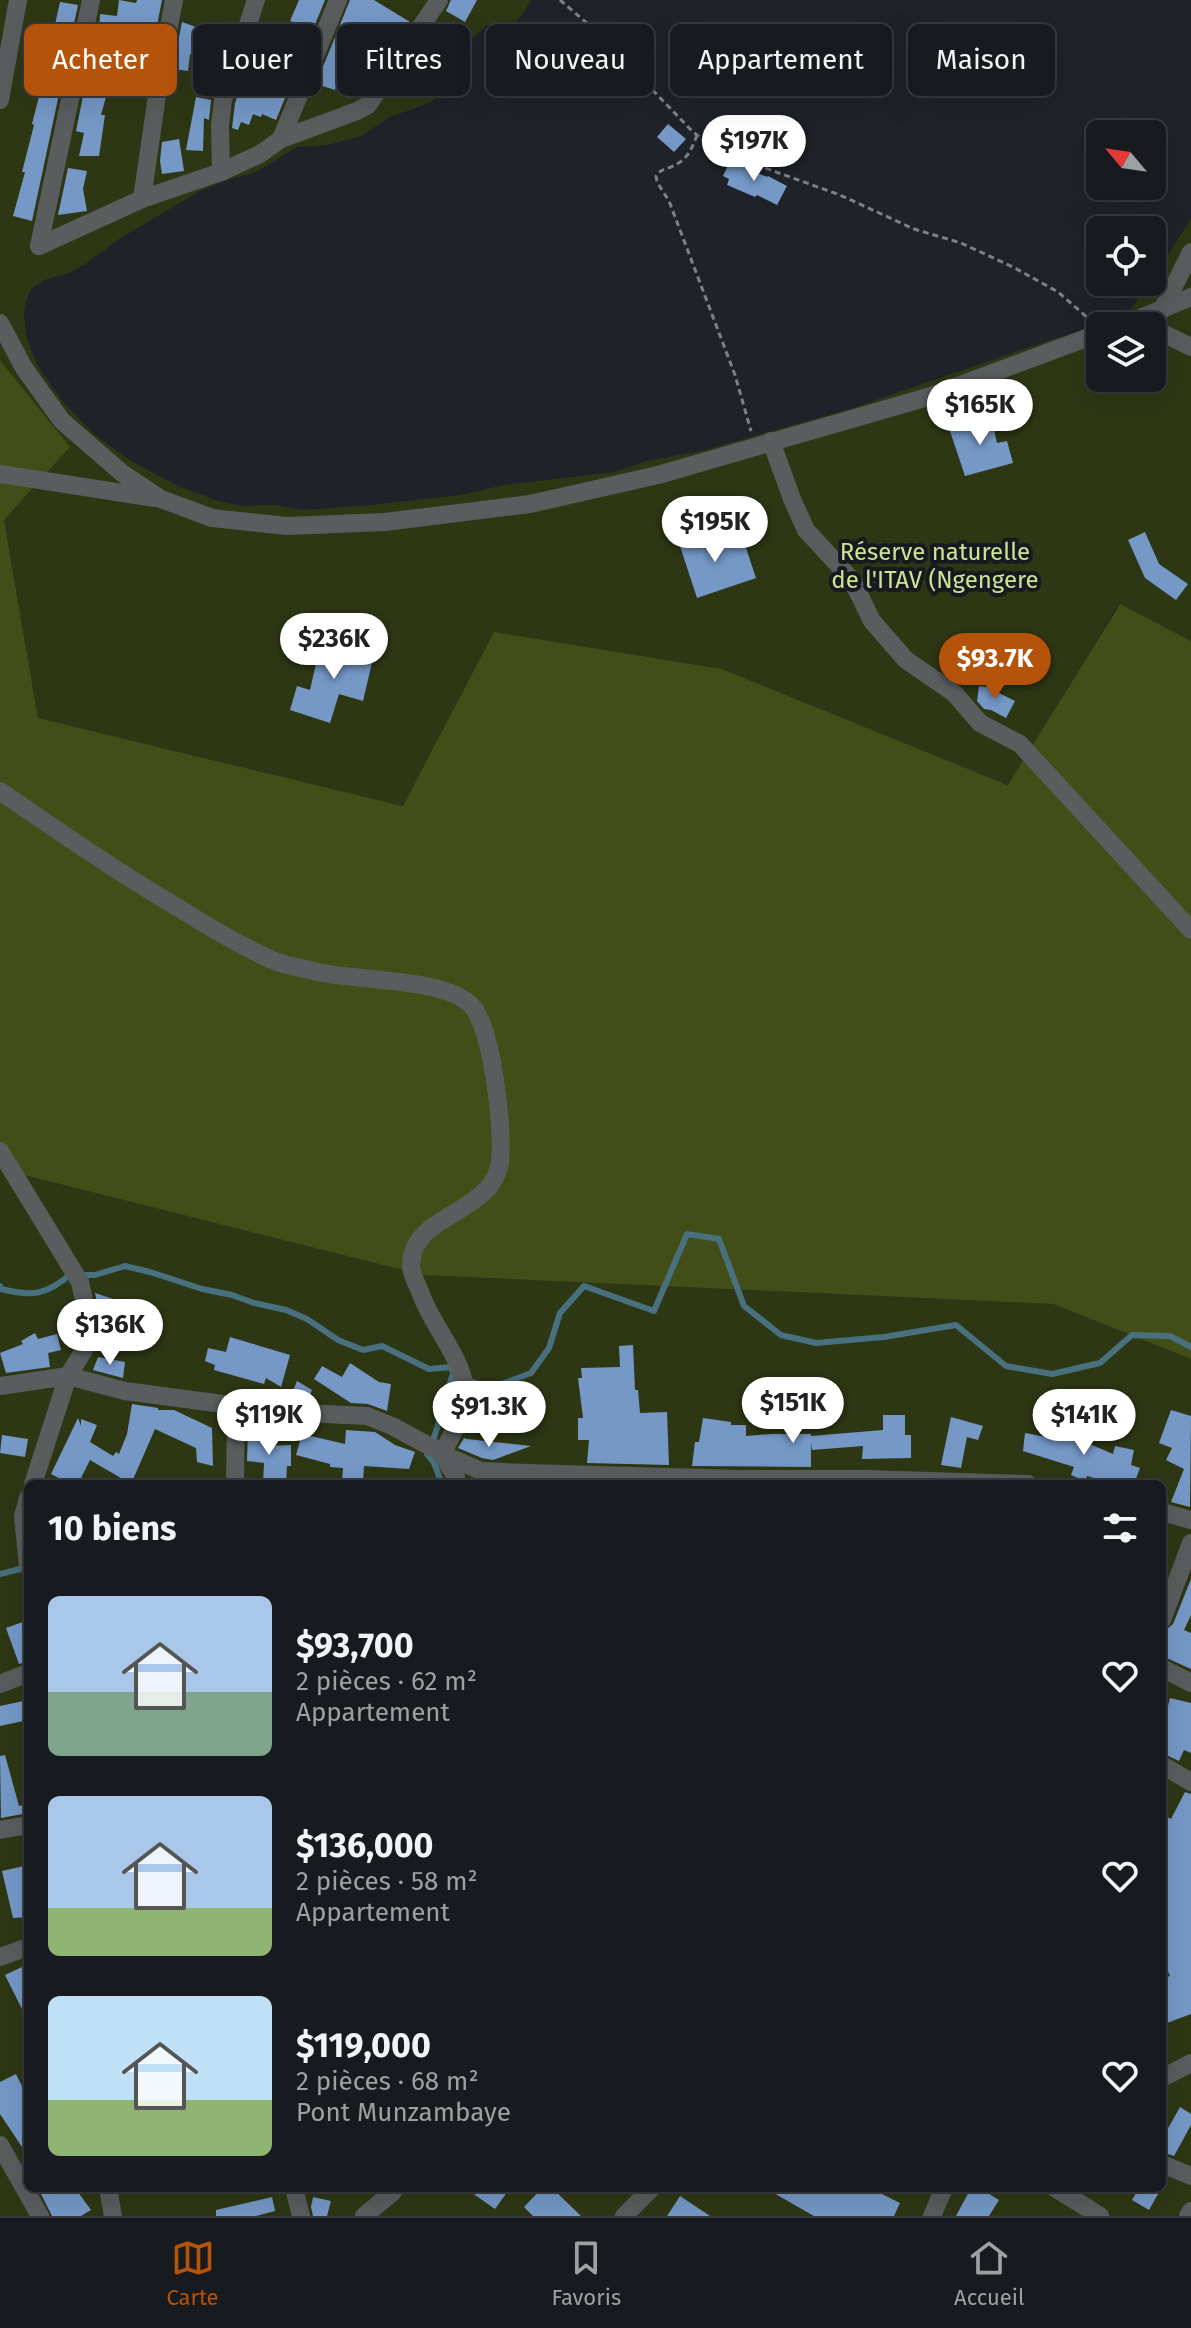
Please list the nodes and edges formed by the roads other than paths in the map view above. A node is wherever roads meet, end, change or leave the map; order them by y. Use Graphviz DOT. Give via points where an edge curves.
graph roads {
  1 [pos="18,0"];
  2 [pos="91,0"];
  3 [pos="174,0"];
  4 [pos="256,0"];
  5 [pos="338,0"];
  6 [pos="439,0"];
  7 [pos="0,100"];
  8 [pos="281,139"];
  9 [pos="221,172"];
  10 [pos="142,199"];
  11 [pos="1191,252"];
  12 [pos="1191,297"];
  13 [pos="1162,310"];
  14 [pos="1159,312"];
  15 [pos="0,323"];
  16 [pos="1086,330"];
  17 [pos="1166,336"];
  18 [pos="1191,347"];
  19 [pos="763,444"];
  20 [pos="0,474"];
  21 [pos="161,499"];
  22 [pos="0,791"];
  23 [pos="1191,930"];
  24 [pos="0,1151"];
  25 [pos="68,1376"];
  26 [pos="0,1386"];
  27 [pos="236,1406"];
  28 [pos="434,1449"];
  29 [pos="34,1480"];
  30 [pos="235,1480"];
  31 [pos="455,1480"];
  32 [pos="818,1480"];
  33 [pos="1166,1513"];
  34 [pos="1191,1520"];
  35 [pos="1191,1543"];
  36 [pos="1166,1609"];
  37 [pos="1166,1670"];
  38 [pos="24,1675"];
  39 [pos="1191,1683"];
  40 [pos="0,1684"];
  41 [pos="1166,1767"];
  42 [pos="1191,1782"];
  43 [pos="24,1826"];
  44 [pos="0,1830"];
  45 [pos="24,1948"];
  46 [pos="0,1957"];
  47 [pos="1191,2063"];
  48 [pos="1166,2076"];
  49 [pos="0,2145"];
  50 [pos="1166,2166"];
  51 [pos="1191,2176"];
  52 [pos="24,2188"];
  53 [pos="26,2192"];
  54 [pos="108,2192"];
  55 [pos="295,2192"];
  56 [pos="392,2192"];
  57 [pos="392,2192"];
  58 [pos="648,2192"];
  59 [pos="942,2192"];
  60 [pos="1061,2192"];
  61 [pos="110,2215"];
  62 [pos="40,2216"];
  63 [pos="301,2216"];
  64 [pos="364,2216"];
  65 [pos="370,2216"];
  66 [pos="624,2216"];
  67 [pos="932,2216"];
  68 [pos="1100,2216"];
  1 -- 7 [label="street"];
  2 -- 10 [label="street" via="39,246"];
  3 -- 10 [label="street"];
  4 -- 9 [label="street" via="223,100"];
  5 -- 8 [label="street"];
  6 -- 8 [label="street" via="368,105"];
  8 -- 9 [label="street"];
  9 -- 10 [label="street"];
  11 -- 13 [label="street"];
  12 -- 13 [label="street"];
  13 -- 14 [label="street"];
  15 -- 21 [label="street" via="62,421"];
  16 -- 19 [label="street" via="928,397"];
  17 -- 18 [label="street"];
  19 -- 21 [label="street" via="530,504 385,522 287,526 212,518"];
  19 -- 23 [label="street" via="806,530 852,580 872,621 906,660 954,693 980,723 1020,744"];
  20 -- 21 [label="street"];
  22 -- 28 [label="street" via="112,869 274,961 453,992 472,1004 492,1059 500,1161 495,1181 469,1207 430,1227 415,1246 411,1267 463,1379 465,1399"];
  24 -- 25 [label="street" via="80,1282 88,1319 84,1350"];
  25 -- 26 [label="street"];
  25 -- 27 [label="street" via="125,1391"];
  25 -- 29 [label="street"];
  27 -- 28 [label="street" via="367,1416"];
  27 -- 30 [label="street"];
  28 -- 31 [label="street"];
  28 -- 32 [label="street" via="481,1471"];
  33 -- 34 [label="street"];
  35 -- 36 [label="street"];
  37 -- 39 [label="street"];
  38 -- 40 [label="street"];
  41 -- 42 [label="street"];
  43 -- 44 [label="street"];
  45 -- 46 [label="street"];
  47 -- 48 [label="street"];
  49 -- 52 [label="street"];
  50 -- 51 [label="street"];
  53 -- 62 [label="street"];
  54 -- 61 [label="street"];
  55 -- 63 [label="street"];
  56 -- 64 [label="street"];
  57 -- 65 [label="street"];
  58 -- 66 [label="street"];
  59 -- 67 [label="street"];
  60 -- 68 [label="street"];
}
